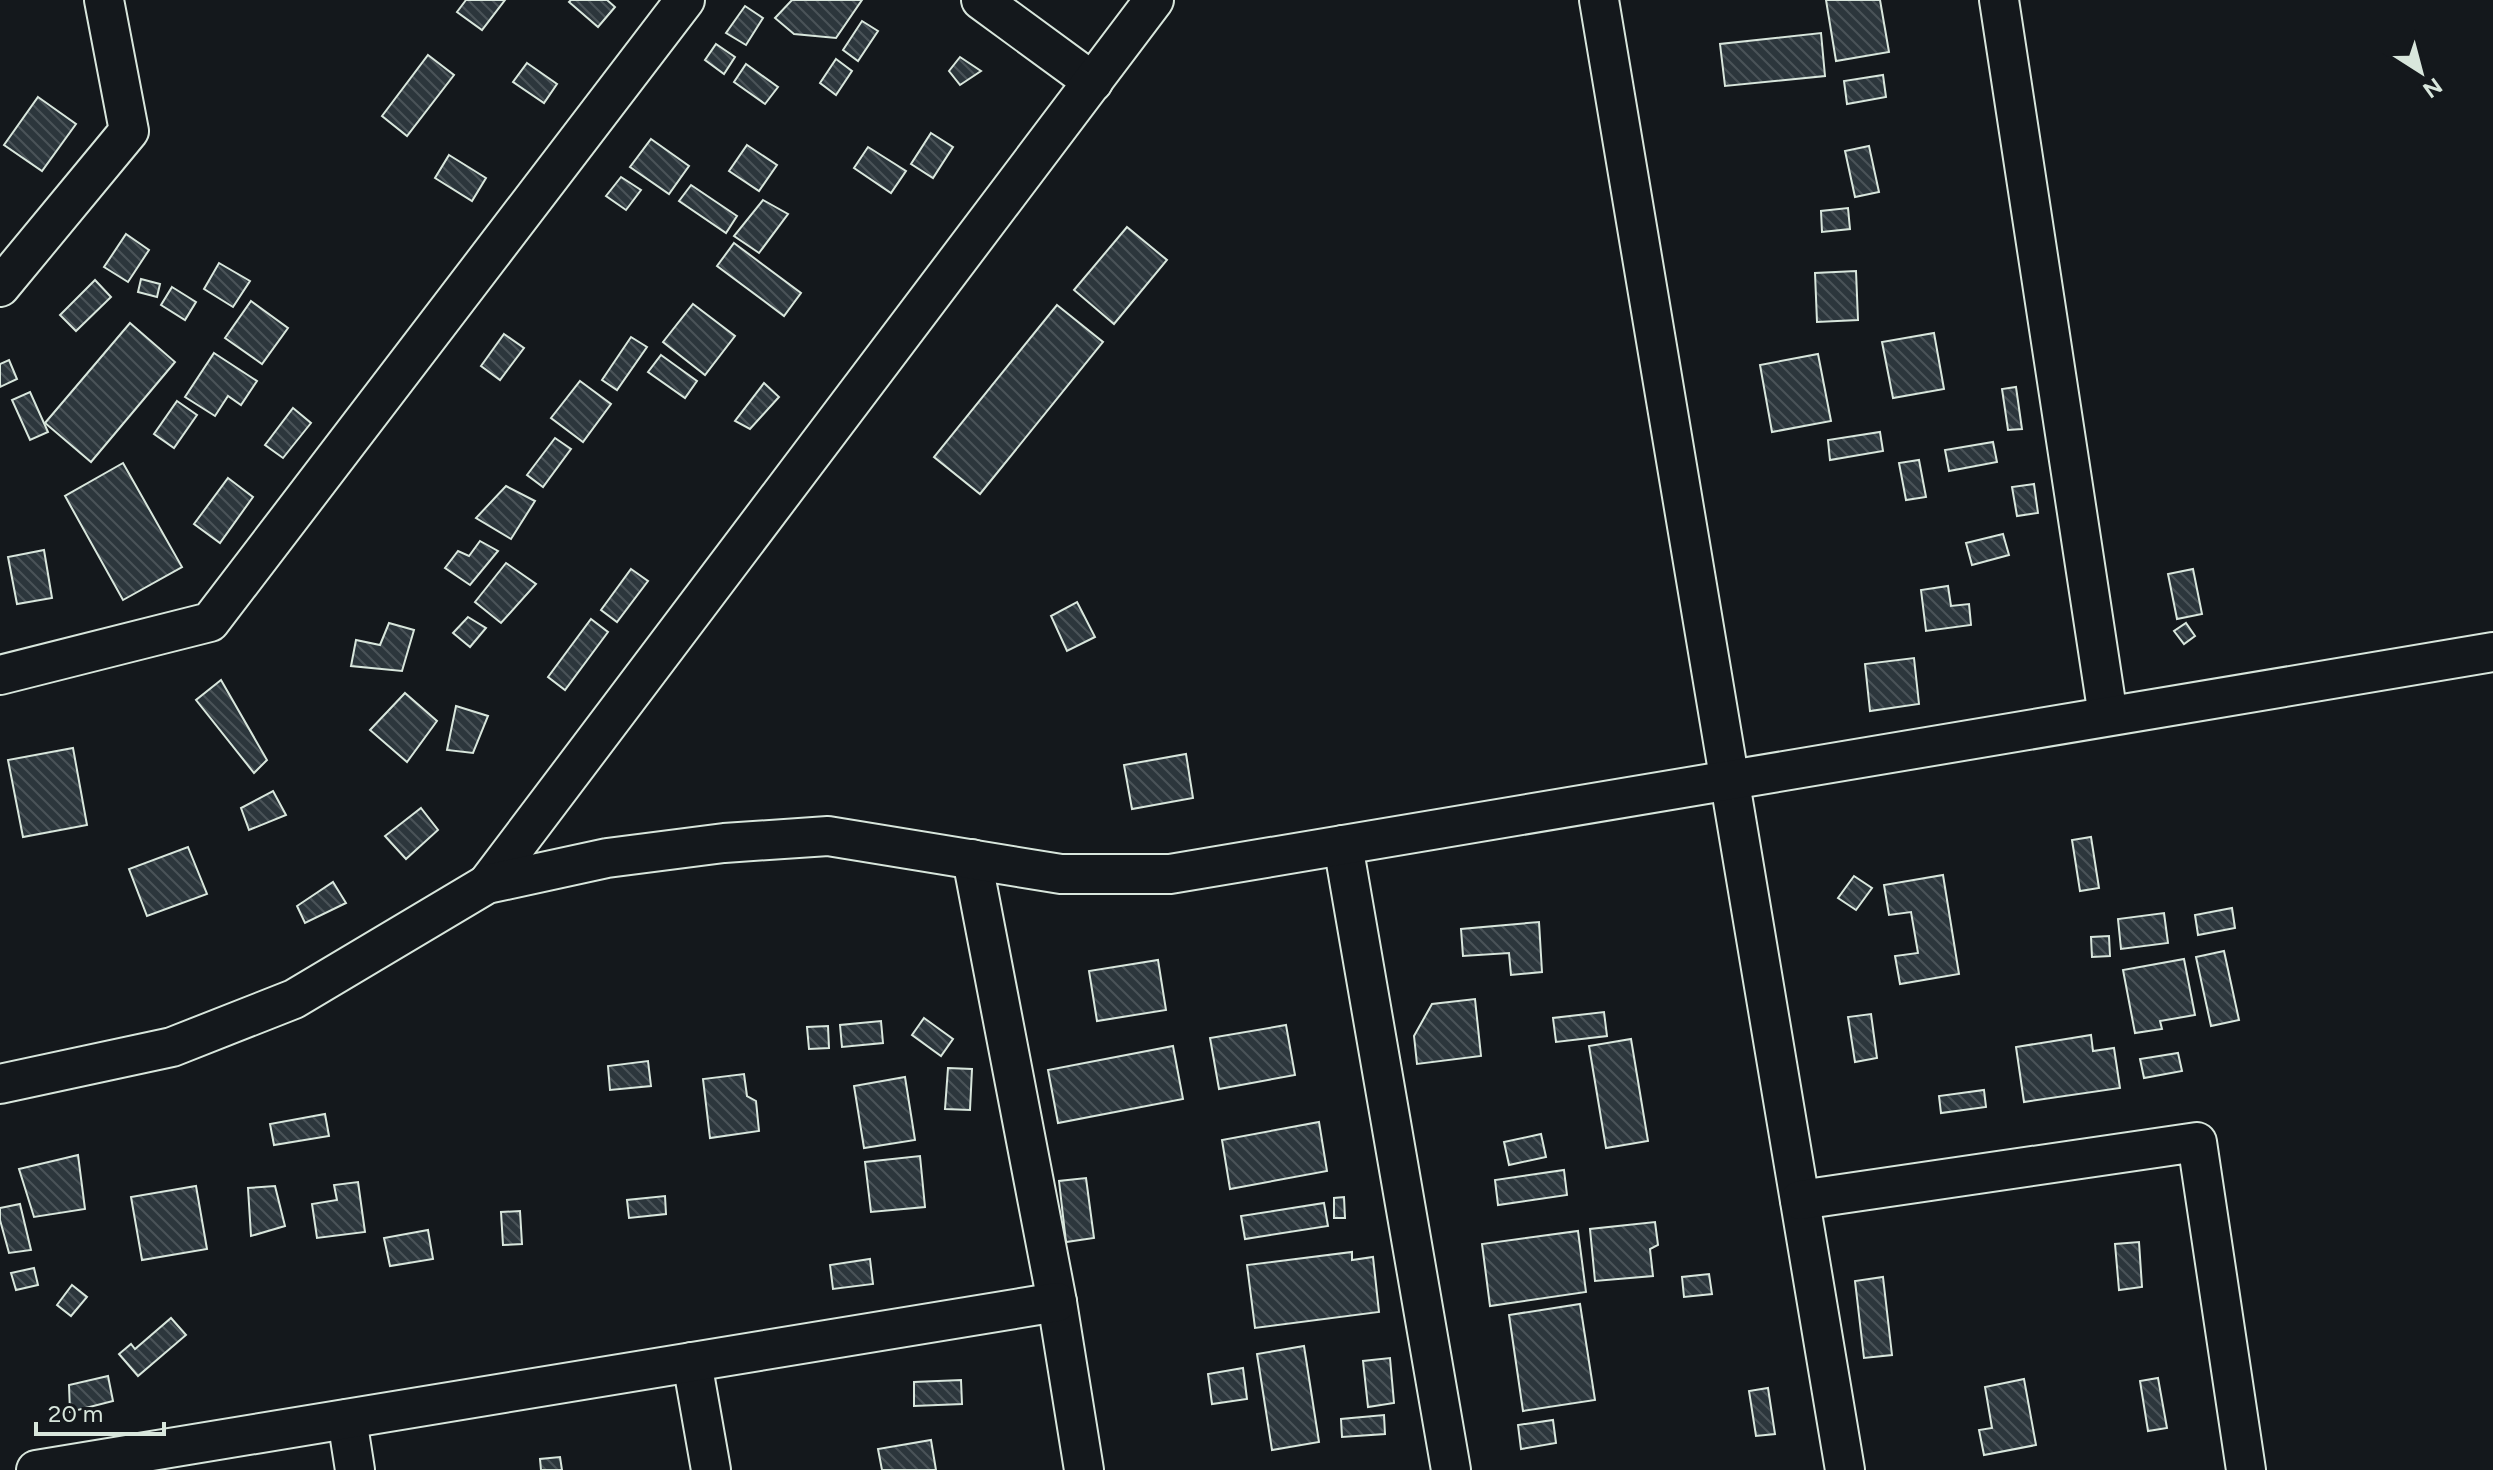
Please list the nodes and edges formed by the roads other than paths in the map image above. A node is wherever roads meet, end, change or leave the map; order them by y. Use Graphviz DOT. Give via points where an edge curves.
graph roads {
  1 [pos="104,0"];
  2 [pos="685,0"];
  3 [pos="981,0"];
  4 [pos="1154,0"];
  5 [pos="1599,0"];
  6 [pos="1999,0"];
  7 [pos="1093,82"];
  8 [pos="0,287"];
  9 [pos="2493,652"];
  10 [pos="0,675"];
  11 [pos="2108,716"];
  12 [pos="1730,779"];
  13 [pos="1343,845"];
  14 [pos="972,859"];
  15 [pos="487,884"];
  16 [pos="0,1084"];
  17 [pos="1800,1200"];
  18 [pos="1057,1302"];
  19 [pos="692,1362"];
  20 [pos="347,1419"];
  21 [pos="36,1470"];
  22 [pos="355,1470"];
  23 [pos="711,1470"];
  24 [pos="1084,1470"];
  25 [pos="1451,1470"];
  26 [pos="1845,1470"];
  27 [pos="2246,1470"];
  1 -- 8 [label="street" via="129,131"];
  2 -- 10 [label="street" via="210,622"];
  3 -- 7 [label="street"];
  4 -- 7 [label="street"];
  5 -- 12 [label="street"];
  6 -- 11 [label="street"];
  7 -- 15 [label="street"];
  9 -- 11 [label="street"];
  11 -- 12 [label="street"];
  12 -- 13 [label="street"];
  12 -- 17 [label="street"];
  13 -- 14 [label="street" via="1170,874 1061,874"];
  13 -- 25 [label="street"];
  14 -- 15 [label="street" via="828,836 607,858"];
  14 -- 18 [label="street"];
  15 -- 16 [label="street" via="294,999 172,1047"];
  17 -- 26 [label="street"];
  17 -- 27 [label="street" via="2197,1142"];
  18 -- 19 [label="street"];
  18 -- 24 [label="street"];
  19 -- 20 [label="street"];
  19 -- 23 [label="street"];
  20 -- 21 [label="street"];
  20 -- 22 [label="street"];
}
